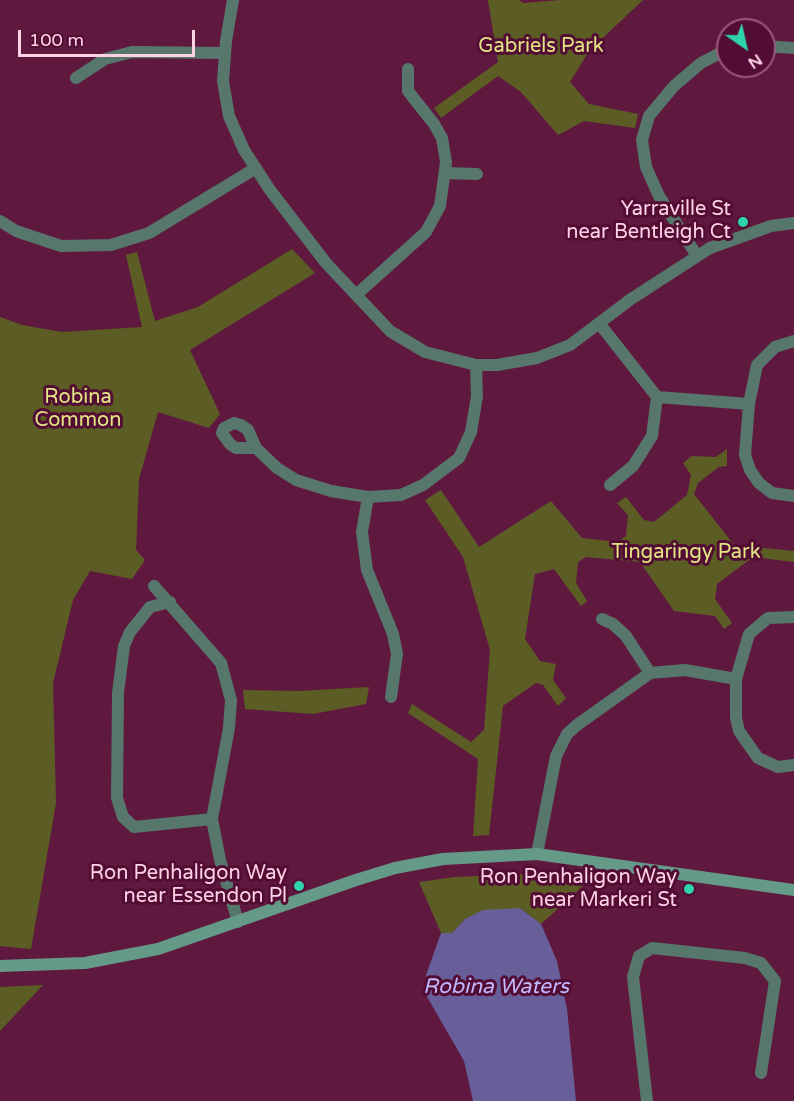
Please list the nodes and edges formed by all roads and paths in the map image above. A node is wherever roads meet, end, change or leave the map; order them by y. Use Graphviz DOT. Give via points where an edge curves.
graph roads {
  1 [pos="233,0"];
  2 [pos="776,47"];
  3 [pos="794,48"];
  4 [pos="225,52"];
  5 [pos="716,56"];
  6 [pos="408,69"];
  7 [pos="76,78"];
  8 [pos="256,168"];
  9 [pos="445,173"];
  10 [pos="477,174"];
  11 [pos="0,221"];
  12 [pos="794,223"];
  13 [pos="697,255"];
  14 [pos="356,295"];
  15 [pos="599,323"];
  16 [pos="794,341"];
  17 [pos="476,365"];
  18 [pos="657,397"];
  19 [pos="749,404"];
  20 [pos="256,448"];
  21 [pos="610,485"];
  22 [pos="794,496"];
  23 [pos="368,497"];
  24 [pos="154,586"];
  25 [pos="170,602"];
  26 [pos="794,617"];
  27 [pos="603,619"];
  28 [pos="650,673"];
  29 [pos="736,679"];
  30 [pos="391,697"];
  31 [pos="794,765"];
  32 [pos="212,819"];
  33 [pos="537,854"];
  34 [pos="794,890"];
  35 [pos="238,922"];
  36 [pos="0,966"];
  37 [pos="761,1073"];
  38 [pos="648,1101"];
  1 -- 4 [label="street"];
  2 -- 3 [label="street"];
  4 -- 7 [label="street" via="132,52 105,59"];
  4 -- 8 [label="street" via="223,81 229,116"];
  5 -- 13 [label="street" via="674,86 649,116 642,140 646,167 659,196"];
  6 -- 9 [label="street" via="408,91 442,138"];
  8 -- 11 [label="street" via="149,233 111,245 61,246 16,231"];
  8 -- 14 [label="street"];
  9 -- 10 [label="street"];
  9 -- 14 [label="street" via="440,206 426,232"];
  12 -- 13 [label="street" via="743,234"];
  13 -- 15 [label="street"];
  14 -- 17 [label="street" via="390,331 409,344"];
  15 -- 17 [label="street" via="570,345 537,358"];
  15 -- 18 [label="street"];
  16 -- 19 [label="street" via="776,347 757,365"];
  17 -- 23 [label="street" via="477,396 471,432 459,458 432,479 401,495"];
  18 -- 19 [label="street"];
  18 -- 21 [label="street" via="652,436 633,466"];
  19 -- 22 [label="street" via="745,455 750,470 772,493"];
  20 -- 23 [label="street" via="296,480"];
  23 -- 30 [label="street" via="362,532 367,570 397,654"];
  24 -- 25 [label="street"];
  25 -- 32 [label="street" via="221,663 231,700"];
  25 -- 32 [label="street" via="150,608 124,646 118,702 117,798 123,817 134,827"];
  26 -- 29 [label="street" via="768,618 749,634"];
  27 -- 28 [label="street" via="626,636"];
  28 -- 29 [label="street" via="685,670"];
  28 -- 33 [label="street" via="577,725 561,744"];
  29 -- 31 [label="street" via="736,718 747,745 771,766"];
  32 -- 35 [label="street"];
  33 -- 34 [label="street"];
  33 -- 35 [label="street" via="443,859 395,868"];
  35 -- 36 [label="street" via="123,957 85,963"];
  37 -- 38 [label="street" via="775,981 761,963 652,948 639,956 633,977"];
}
